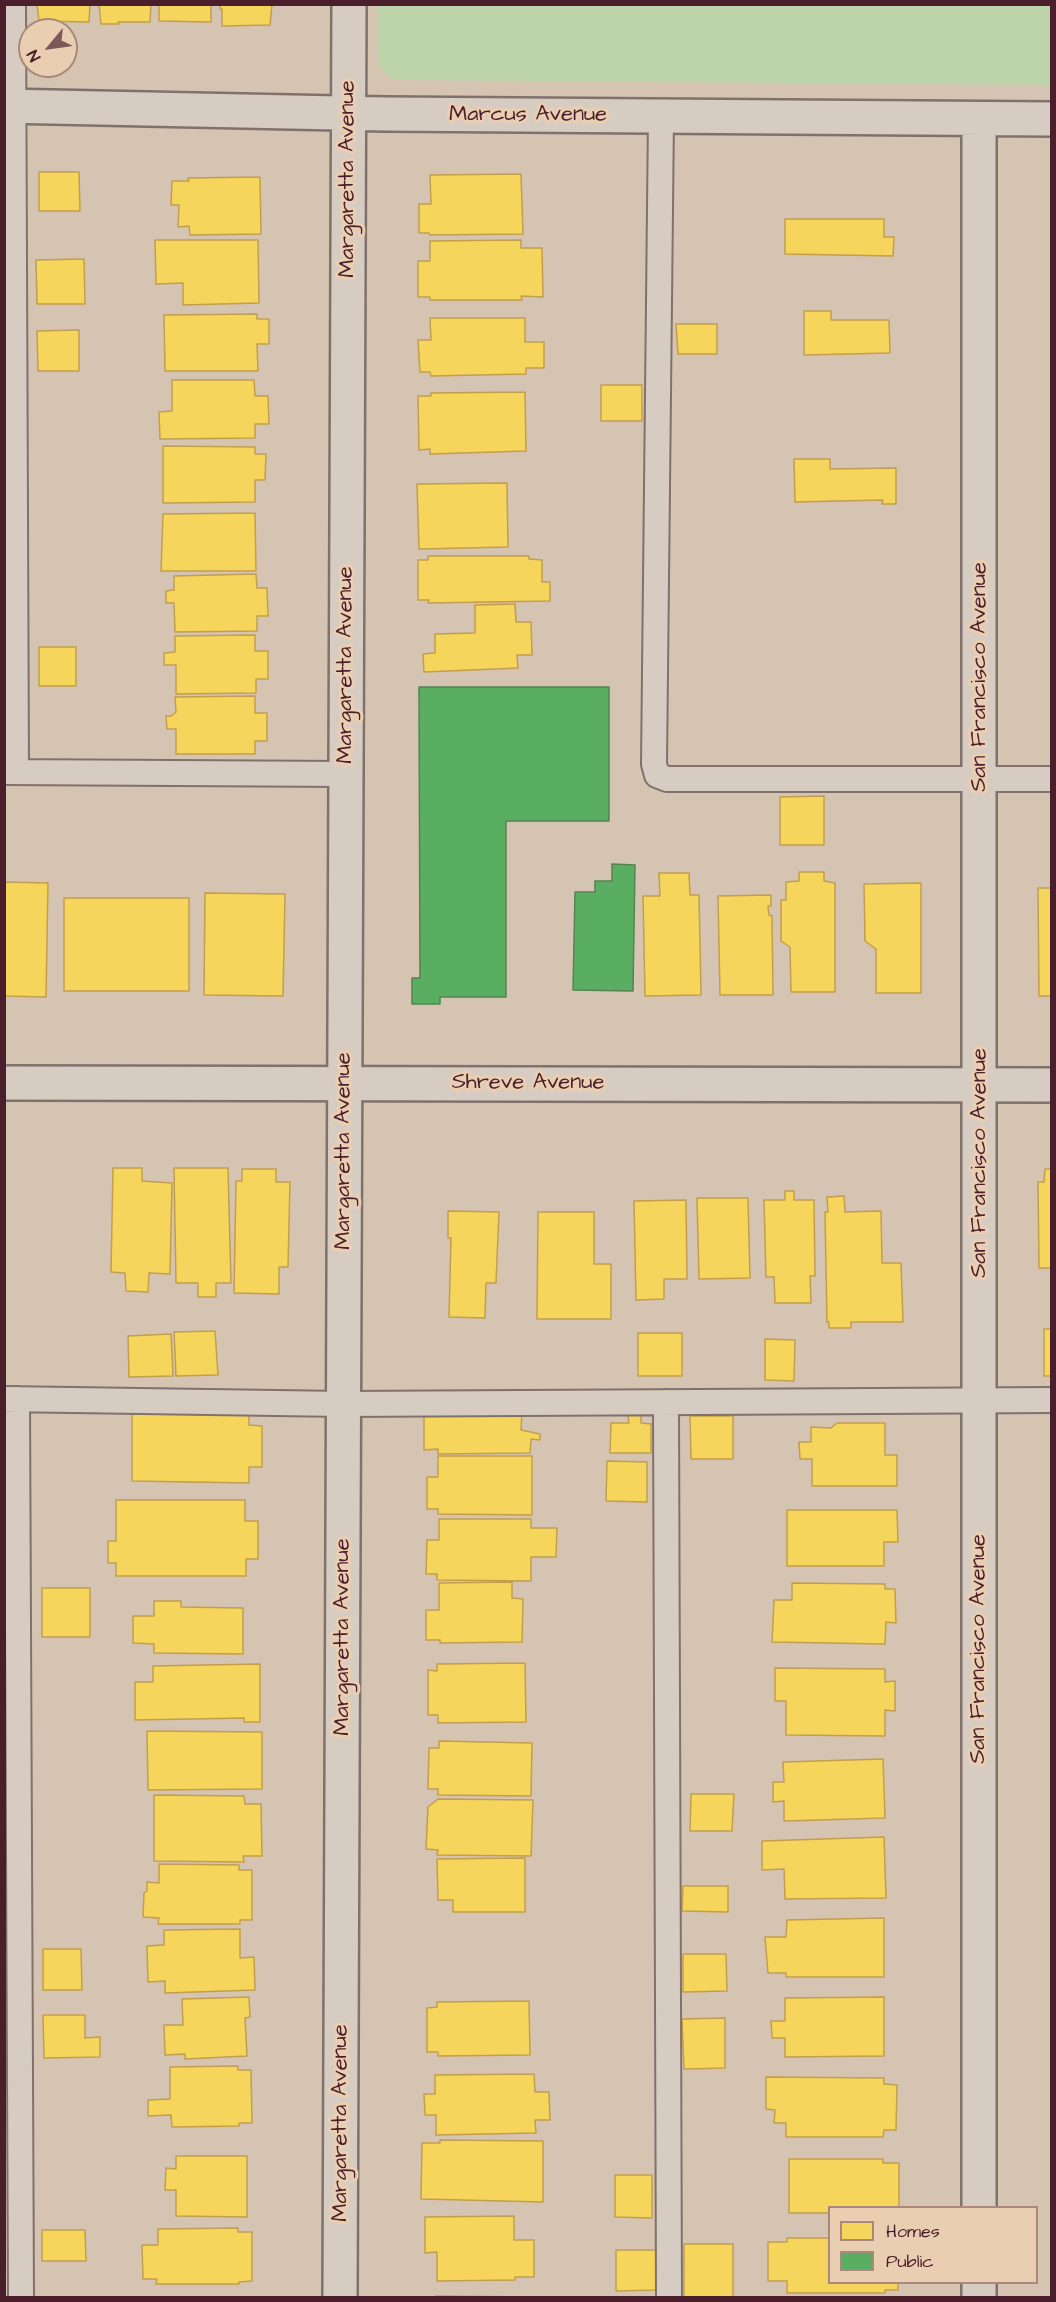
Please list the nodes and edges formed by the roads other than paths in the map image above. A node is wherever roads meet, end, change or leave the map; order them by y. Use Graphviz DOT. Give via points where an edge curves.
graph roads {
  1 [pos="13,4"];
  2 [pos="349,4"];
  3 [pos="8,106"];
  4 [pos="348,113"];
  5 [pos="661,116"];
  6 [pos="979,119"];
  7 [pos="1052,120"];
  8 [pos="10,772"];
  9 [pos="346,774"];
  10 [pos="980,779"];
  11 [pos="1052,779"];
  12 [pos="4,1083"];
  13 [pos="344,1083"];
  14 [pos="980,1085"];
  15 [pos="1052,1085"];
  16 [pos="11,1399"];
  17 [pos="980,1400"];
  18 [pos="1052,1400"];
  19 [pos="666,1402"];
  20 [pos="344,1404"];
  21 [pos="979,2206"];
  22 [pos="21,2298"];
  23 [pos="340,2298"];
  24 [pos="669,2298"];
  1 -- 3 [label="lane"];
  2 -- 4 [label="street, Margaretta Avenue"];
  3 -- 4 [label="street, Marcus Avenue"];
  3 -- 8 [label="lane"];
  4 -- 5 [label="street, Marcus Avenue"];
  4 -- 9 [label="street, Margaretta Avenue"];
  5 -- 6 [label="street, Marcus Avenue"];
  5 -- 10 [label="lane" via="654,764 657,775 667,779"];
  6 -- 7 [label="street, Marcus Avenue"];
  6 -- 10 [label="street, San Francisco Avenue"];
  8 -- 9 [label="lane"];
  9 -- 13 [label="street, Margaretta Avenue"];
  10 -- 11 [label="lane"];
  10 -- 14 [label="street, San Francisco Avenue"];
  12 -- 13 [label="street, Shreve Avenue"];
  13 -- 14 [label="street, Shreve Avenue"];
  13 -- 20 [label="street, Margaretta Avenue"];
  14 -- 15 [label="street, Shreve Avenue"];
  14 -- 17 [label="street, San Francisco Avenue"];
  16 -- 20 [label="lane"];
  16 -- 22 [label="lane"];
  17 -- 18 [label="lane"];
  17 -- 19 [label="lane"];
  17 -- 21 [label="street, San Francisco Avenue"];
  19 -- 20 [label="lane"];
  19 -- 24 [label="lane"];
  20 -- 23 [label="street, Margaretta Avenue"];
}
